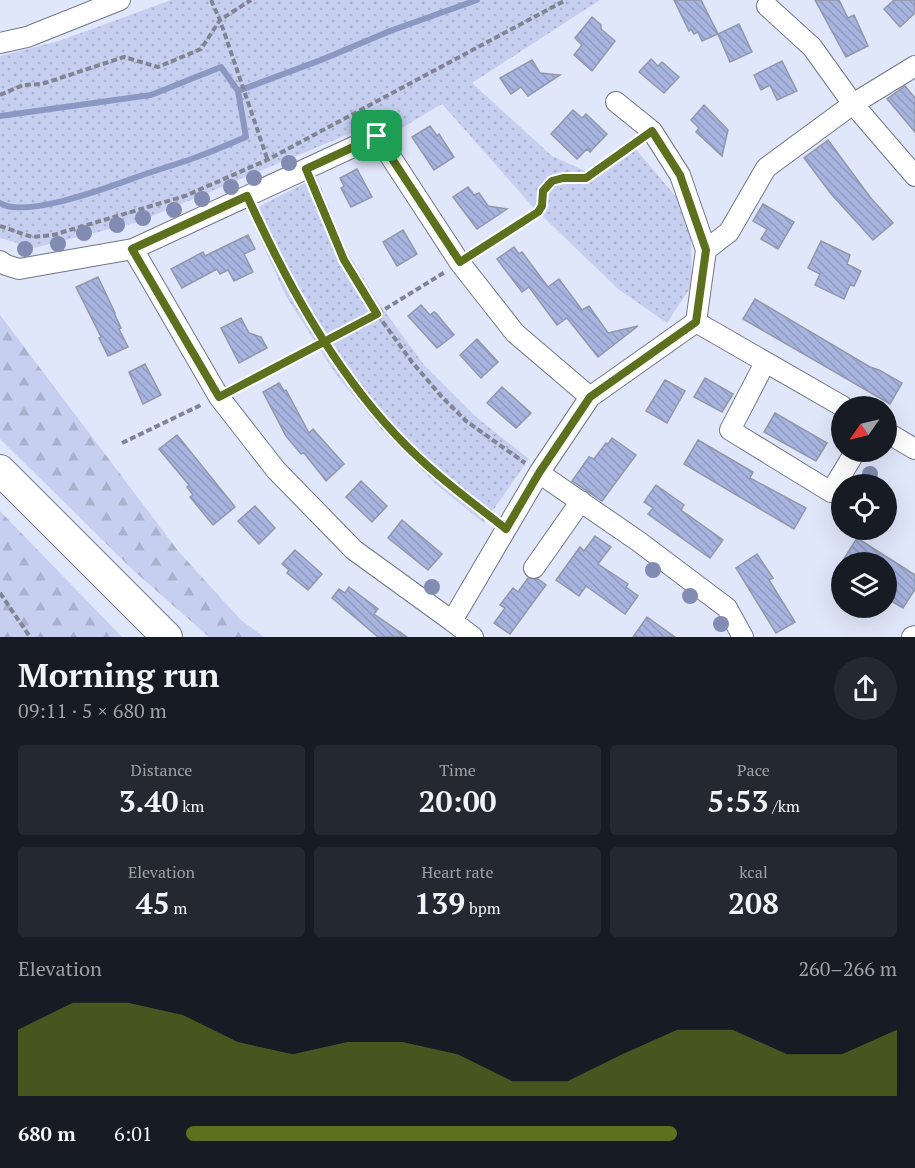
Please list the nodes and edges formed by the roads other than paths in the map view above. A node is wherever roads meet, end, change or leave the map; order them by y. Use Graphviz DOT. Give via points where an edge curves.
graph roads {
  1 [pos="120,0"];
  2 [pos="767,6"];
  3 [pos="0,43"];
  4 [pos="915,66"];
  5 [pos="616,102"];
  6 [pos="853,104"];
  7 [pos="915,176"];
  8 [pos="132,249"];
  9 [pos="706,250"];
  10 [pos="3,263"];
  11 [pos="696,322"];
  12 [pos="765,363"];
  13 [pos="590,397"];
  14 [pos="831,400"];
  15 [pos="897,438"];
  16 [pos="915,449"];
  17 [pos="849,462"];
  18 [pos="0,471"];
  19 [pos="539,473"];
  20 [pos="581,501"];
  21 [pos="534,568"];
  22 [pos="452,621"];
  23 [pos="167,637"];
  24 [pos="472,637"];
  25 [pos="743,637"];
  1 -- 3 [label="street" via="27,38"];
  2 -- 6 [label="street" via="812,47"];
  4 -- 6 [label="street"];
  5 -- 9 [label="street" via="652,131 680,175"];
  6 -- 7 [label="street"];
  6 -- 9 [label="street" via="766,168 729,232"];
  8 -- 10 [label="street" via="19,269"];
  8 -- 13 [label="street" via="377,136 460,262 515,333"];
  8 -- 22 [label="street" via="219,397 276,470 354,550"];
  9 -- 11 [label="street"];
  11 -- 12 [label="street"];
  11 -- 13 [label="street"];
  12 -- 14 [label="street"];
  12 -- 17 [label="street" via="730,430 831,492"];
  13 -- 19 [label="street"];
  15 -- 16 [label="street"];
  18 -- 23 [label="main road"];
  19 -- 20 [label="street"];
  19 -- 22 [label="street"];
  20 -- 21 [label="street"];
  20 -- 25 [label="street" via="727,608"];
  22 -- 24 [label="street"];
}
